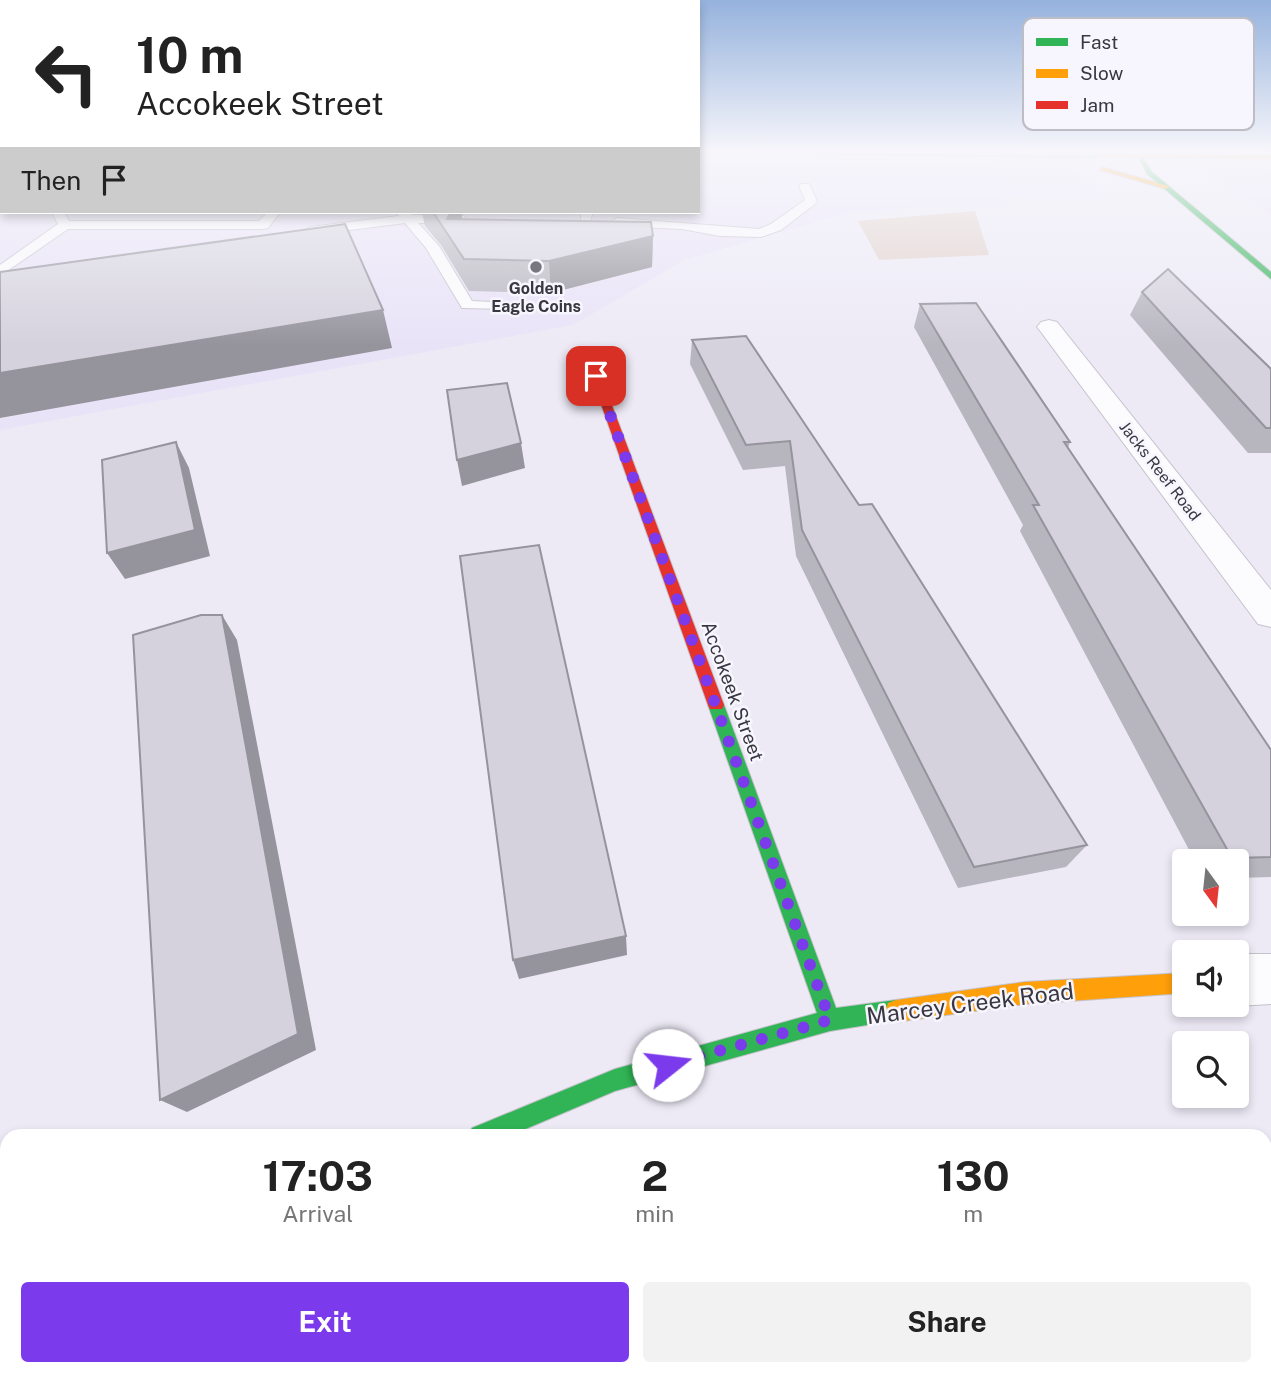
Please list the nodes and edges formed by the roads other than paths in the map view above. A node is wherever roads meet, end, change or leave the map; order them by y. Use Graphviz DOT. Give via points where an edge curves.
graph roads {
  1 [pos="61,217"];
  2 [pos="272,217"];
  3 [pos="324,217"];
  4 [pos="382,217"];
  5 [pos="407,217"];
  6 [pos="434,217"];
  7 [pos="789,217"];
  8 [pos="1209,217"];
  9 [pos="582,218"];
  10 [pos="472,220"];
  11 [pos="65,225"];
  12 [pos="297,225"];
  13 [pos="264,234"];
  14 [pos="25,271"];
  15 [pos="0,273"];
  16 [pos="1271,275"];
  17 [pos="504,306"];
  18 [pos="1049,327"];
  19 [pos="596,376"];
  20 [pos="1271,615"];
  21 [pos="1271,979"];
  22 [pos="1249,980"];
  23 [pos="1172,985"];
  24 [pos="830,1020"];
  25 [pos="497,1129"];
  1 -- 11 [label="lane"];
  2 -- 13 [label="lane"];
  3 -- 12 [label="lane"];
  4 -- 12 [label="lane"];
  5 -- 17 [label="lane" via="432,246 467,305"];
  6 -- 10 [label="lane"];
  7 -- 9 [label="lane" via="761,233"];
  8 -- 16 [label="street"];
  11 -- 13 [label="lane"];
  11 -- 15 [label="lane"];
  12 -- 13 [label="lane"];
  14 -- 15 [label="lane"];
  18 -- 20 [label="street, Jacks Reef Road"];
  19 -- 24 [label="street, Accokeek Street"];
  21 -- 22 [label="street"];
  23 -- 24 [label="street, Marcey Creek Road" via="1024,993"];
  24 -- 25 [label="street, Marcey Creek Road" via="615,1080"];
}
